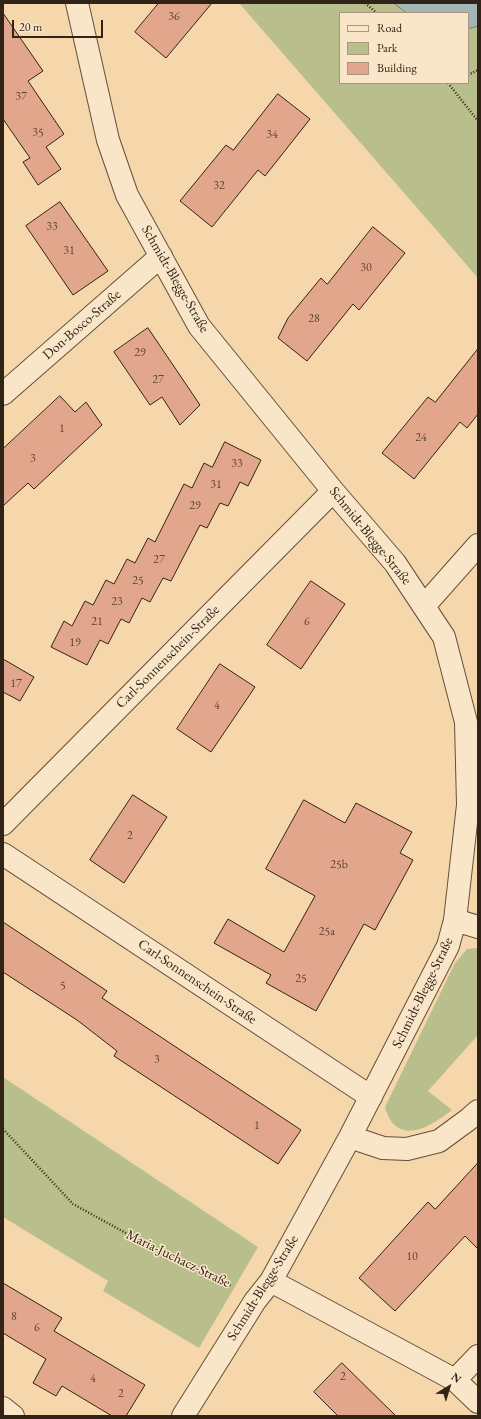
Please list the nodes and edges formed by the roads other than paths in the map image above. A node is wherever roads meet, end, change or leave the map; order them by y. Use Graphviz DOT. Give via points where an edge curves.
graph roads {
  1 [pos="77,3"];
  2 [pos="161,256"];
  3 [pos="3,394"];
  4 [pos="333,491"];
  5 [pos="478,546"];
  6 [pos="424,606"];
  7 [pos="3,824"];
  8 [pos="3,854"];
  9 [pos="455,920"];
  10 [pos="478,927"];
  11 [pos="371,1097"];
  12 [pos="478,1111"];
  13 [pos="350,1137"];
  14 [pos="270,1281"];
  15 [pos="478,1356"];
  16 [pos="455,1380"];
  17 [pos="478,1402"];
  18 [pos="3,1408"];
  19 [pos="13,1416"];
  20 [pos="183,1416"];
  1 -- 2 [label="street, Schmidt-Blegge-Straße" via="108,140 127,195"];
  2 -- 3 [label="street, Don-Bosco-Straße"];
  2 -- 4 [label="street, Schmidt-Blegge-Straße" via="199,326"];
  4 -- 6 [label="street, Schmidt-Blegge-Straße" via="395,563"];
  4 -- 7 [label="street, Carl-Sonnenschein-Straße"];
  5 -- 6 [label="street"];
  6 -- 9 [label="street, Schmidt-Blegge-Straße" via="444,637 466,722 468,805"];
  8 -- 11 [label="street, Carl-Sonnenschein-Straße"];
  9 -- 10 [label="street"];
  9 -- 11 [label="street, Schmidt-Blegge-Straße" via="448,946"];
  11 -- 13 [label="street, Schmidt-Blegge-Straße"];
  12 -- 13 [label="street" via="439,1141 408,1149 382,1148"];
  13 -- 14 [label="street, Schmidt-Blegge-Straße"];
  14 -- 16 [label="street"];
  14 -- 20 [label="street, Schmidt-Blegge-Straße"];
  15 -- 16 [label="street"];
  16 -- 17 [label="street"];
  18 -- 19 [label="street"];
}
